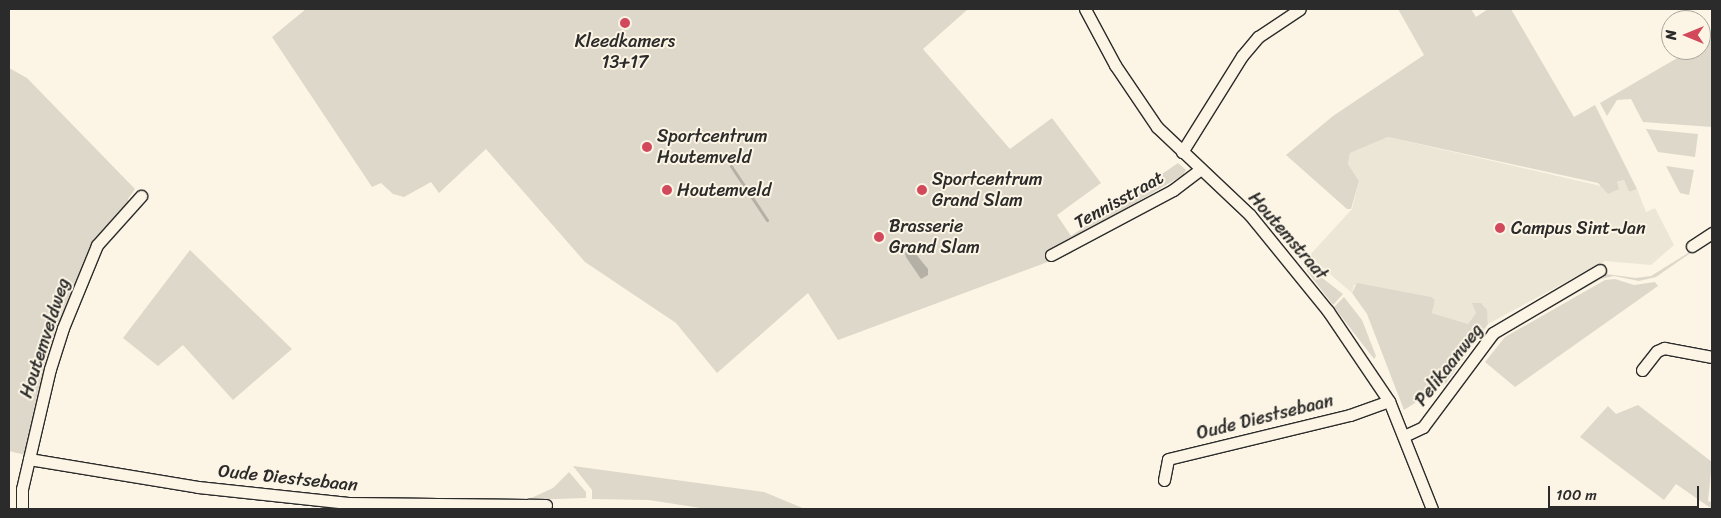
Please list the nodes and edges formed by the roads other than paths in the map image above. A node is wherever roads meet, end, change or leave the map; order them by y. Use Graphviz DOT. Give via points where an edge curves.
graph roads {
  1 [pos="1085,9"];
  2 [pos="1300,9"];
  3 [pos="1182,152"];
  4 [pos="1200,169"];
  5 [pos="141,196"];
  6 [pos="1712,233"];
  7 [pos="1692,246"];
  8 [pos="1051,255"];
  9 [pos="1600,270"];
  10 [pos="1712,357"];
  11 [pos="1642,370"];
  12 [pos="1389,401"];
  13 [pos="1404,436"];
  14 [pos="30,459"];
  15 [pos="1164,480"];
  16 [pos="546,504"];
  17 [pos="22,509"];
  18 [pos="1432,509"];
  1 -- 3 [label="street, Houtemstraat" via="1130,90 1157,127"];
  2 -- 3 [label="street" via="1258,37 1242,56"];
  3 -- 4 [label="street, Houtemstraat"];
  4 -- 8 [label="street, Tennisstraat" via="1173,190"];
  4 -- 12 [label="street, Houtemstraat" via="1250,215 1298,270"];
  5 -- 14 [label="street, Houtemveldweg" via="106,232 90,258 50,369"];
  6 -- 7 [label="street"];
  9 -- 13 [label="street, Pelikaanweg" via="1494,333 1423,427"];
  10 -- 11 [label="street" via="1664,348 1657,351"];
  12 -- 13 [label="street, Houtemstraat"];
  12 -- 15 [label="street, Oude Diestsebaan" via="1350,415 1168,459"];
  13 -- 18 [label="street, Houtemstraat"];
  14 -- 16 [label="street, Oude Diestsebaan" via="198,487 348,503"];
  14 -- 17 [label="street, Houtemveldweg" via="22,489"];
}
